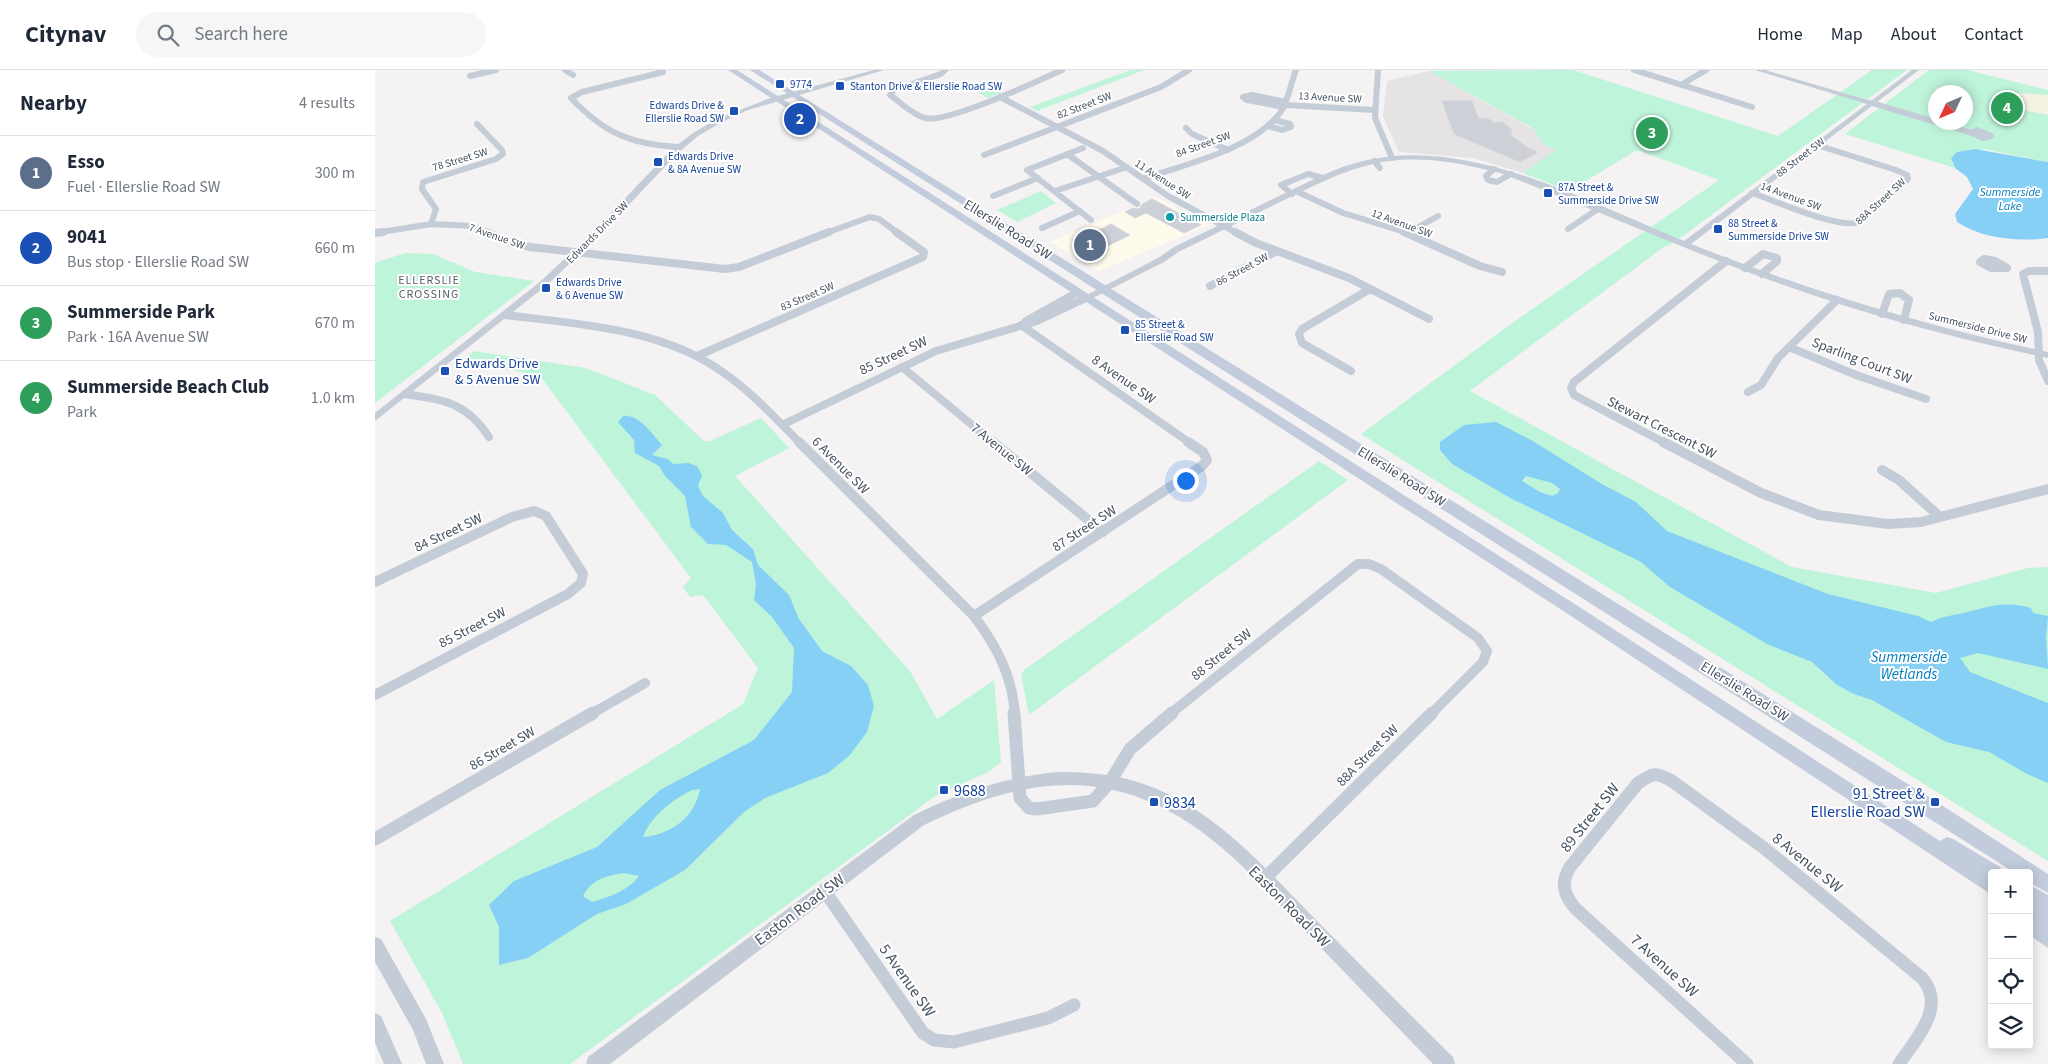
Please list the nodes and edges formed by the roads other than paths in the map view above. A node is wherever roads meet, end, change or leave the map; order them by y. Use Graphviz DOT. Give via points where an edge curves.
graph roads {
  1 [pos="496,70"];
  2 [pos="565,70"];
  3 [pos="732,70"];
  4 [pos="738,70"];
  5 [pos="753,70"];
  6 [pos="881,70"];
  7 [pos="1062,70"];
  8 [pos="1189,70"];
  9 [pos="1296,70"];
  10 [pos="1378,70"];
  11 [pos="1634,70"];
  12 [pos="1706,70"];
  13 [pos="1758,70"];
  14 [pos="1771,70"];
  15 [pos="1916,70"];
  16 [pos="945,71"];
  17 [pos="663,72"];
  18 [pos="470,76"];
  19 [pos="573,76"];
  20 [pos="1681,85"];
  21 [pos="787,98"];
  22 [pos="1000,98"];
  23 [pos="1873,102"];
  24 [pos="1285,104"];
  25 [pos="1752,107"];
  26 [pos="1374,110"];
  27 [pos="1928,119"];
  28 [pos="1275,120"];
  29 [pos="477,124"];
  30 [pos="1268,126"];
  31 [pos="1057,127"];
  32 [pos="1186,128"];
  33 [pos="1817,145"];
  34 [pos="679,148"];
  35 [pos="1083,148"];
  36 [pos="1228,150"];
  37 [pos="984,154"];
  38 [pos="1067,154"];
  39 [pos="1391,158"];
  40 [pos="1127,167"];
  41 [pos="1494,169"];
  42 [pos="1511,174"];
  43 [pos="1099,176"];
  44 [pos="1038,178"];
  45 [pos="1143,178"];
  46 [pos="1323,178"];
  47 [pos="1055,191"];
  48 [pos="1294,192"];
  49 [pos="1752,193"];
  50 [pos="993,196"];
  51 [pos="1137,204"];
  52 [pos="1598,209"];
  53 [pos="1080,211"];
  54 [pos="1438,216"];
  55 [pos="1091,220"];
  56 [pos="431,224"];
  57 [pos="1852,225"];
  58 [pos="1224,227"];
  59 [pos="1042,228"];
  60 [pos="1568,229"];
  61 [pos="375,233"];
  62 [pos="1408,233"];
  63 [pos="1685,244"];
  64 [pos="577,252"];
  65 [pos="1275,252"];
  66 [pos="1727,260"];
  67 [pos="1745,268"];
  68 [pos="2007,268"];
  69 [pos="730,269"];
  70 [pos="2048,271"];
  71 [pos="1502,272"];
  72 [pos="2024,273"];
  73 [pos="1762,274"];
  74 [pos="1210,286"];
  75 [pos="1370,289"];
  76 [pos="1091,291"];
  77 [pos="1837,300"];
  78 [pos="1882,314"];
  79 [pos="505,315"];
  80 [pos="1429,319"];
  81 [pos="1904,320"];
  82 [pos="1021,325"];
  83 [pos="1789,347"];
  84 [pos="2044,354"];
  85 [pos="697,356"];
  86 [pos="902,367"];
  87 [pos="1351,371"];
  88 [pos="2048,381"];
  89 [pos="1749,392"];
  90 [pos="405,394"];
  91 [pos="1925,399"];
  92 [pos="375,418"];
  93 [pos="782,425"];
  94 [pos="489,437"];
  95 [pos="1207,460"];
  96 [pos="1882,470"];
  97 [pos="2048,490"];
  98 [pos="1940,517"];
  99 [pos="1103,532"];
  100 [pos="1363,563"];
  101 [pos="375,582"];
  102 [pos="581,583"];
  103 [pos="974,616"];
  104 [pos="645,683"];
  105 [pos="375,695"];
  106 [pos="1754,728"];
  107 [pos="1653,774"];
  108 [pos="1019,782"];
  109 [pos="1110,782"];
  110 [pos="375,839"];
  111 [pos="1988,870"];
  112 [pos="1263,879"];
  113 [pos="2045,881"];
  114 [pos="1988,883"];
  115 [pos="1562,889"];
  116 [pos="824,890"];
  117 [pos="1988,894"];
  118 [pos="2033,897"];
  119 [pos="2048,906"];
  120 [pos="2033,914"];
  121 [pos="2048,924"];
  122 [pos="2033,927"];
  123 [pos="2048,940"];
  124 [pos="375,945"];
  125 [pos="1074,1006"];
  126 [pos="375,1022"];
  127 [pos="393,1064"];
  128 [pos="435,1064"];
  129 [pos="595,1064"];
  130 [pos="1446,1064"];
  131 [pos="1747,1064"];
  132 [pos="1899,1064"];
  1 -- 18 [label="street"];
  2 -- 19 [label="street"];
  3 -- 21 [label="main road, Ellerslie Road SW"];
  4 -- 21 [label="main road"];
  5 -- 21 [label="main road, Ellerslie Road SW"];
  6 -- 21 [label="street, Edwards Drive SW"];
  7 -- 22 [label="street"];
  8 -- 31 [label="street, 82 Street SW" via="1165,85"];
  9 -- 24 [label="street, 84 Street SW"];
  10 -- 26 [label="street"];
  11 -- 20 [label="street"];
  12 -- 20 [label="street"];
  13 -- 23 [label="street"];
  14 -- 23 [label="street"];
  15 -- 23 [label="street, 88 Street SW"];
  16 -- 22 [label="street" via="890,92 890,96 932,120"];
  17 -- 34 [label="street" via="572,96 572,100 621,138"];
  20 -- 25 [label="street"];
  21 -- 34 [label="street, Edwards Drive SW" via="723,120 696,134"];
  21 -- 76 [label="main road, Ellerslie Road SW" via="867,141"];
  21 -- 76 [label="main road, Ellerslie Road SW" via="983,232"];
  22 -- 31 [label="street, 11 Avenue SW"];
  23 -- 27 [label="street"];
  23 -- 33 [label="street, 88 Street SW"];
  24 -- 24 [label="street" via="1247,100 1243,97 1251,95"];
  24 -- 26 [label="street, 13 Avenue SW"];
  24 -- 28 [label="street, 84 Street SW"];
  26 -- 39 [label="street"];
  28 -- 30 [label="street, 84 Street SW"];
  28 -- 30 [label="street" via="1291,127 1283,130"];
  29 -- 56 [label="street, 78 Street SW" via="502,150 502,155 423,182 422,189 436,209"];
  30 -- 36 [label="street, 84 Street SW"];
  31 -- 37 [label="street, 82 Street SW"];
  31 -- 40 [label="street, 11 Avenue SW" via="1103,150"];
  32 -- 36 [label="street" via="1190,133"];
  33 -- 49 [label="street, 88 Street SW"];
  33 -- 57 [label="street, 88A Street SW" via="1907,175 1907,180 1860,222"];
  34 -- 64 [label="street, Edwards Drive SW"];
  35 -- 38 [label="street"];
  36 -- 45 [label="street, 84 Street SW"];
  38 -- 43 [label="street"];
  38 -- 44 [label="street" via="1027,170"];
  39 -- 41 [label="street, Summerside Drive SW" via="1451,160"];
  39 -- 46 [label="street, Summerside Drive SW" via="1377,164 1347,168"];
  40 -- 43 [label="street"];
  40 -- 45 [label="street, 11 Avenue SW"];
  41 -- 42 [label="street, Summerside Drive SW"];
  41 -- 42 [label="street" via="1486,176 1488,180 1497,182"];
  42 -- 52 [label="street, Summerside Drive SW"];
  43 -- 47 [label="street"];
  43 -- 51 [label="street"];
  44 -- 47 [label="street"];
  44 -- 50 [label="street"];
  45 -- 58 [label="street, 11 Avenue SW" via="1174,200"];
  46 -- 48 [label="street, Summerside Drive SW"];
  46 -- 48 [label="street, Summerside Drive SW" via="1308,174 1281,185"];
  47 -- 53 [label="street"];
  48 -- 58 [label="street, Summerside Drive SW"];
  48 -- 62 [label="street, 12 Avenue SW" via="1343,213"];
  49 -- 57 [label="street, 14 Avenue SW" via="1837,223"];
  49 -- 63 [label="street, 88 Street SW"];
  52 -- 60 [label="street"];
  52 -- 63 [label="street, Summerside Drive SW"];
  53 -- 55 [label="street"];
  53 -- 59 [label="street"];
  54 -- 62 [label="street"];
  56 -- 61 [label="street, 7 Avenue SW"];
  56 -- 64 [label="street, 7 Avenue SW" via="473,226 524,246"];
  58 -- 65 [label="street, 11 Avenue SW"];
  58 -- 76 [label="street, Summerside Drive SW"];
  62 -- 71 [label="street, 12 Avenue SW" via="1480,266"];
  63 -- 66 [label="street, Summerside Drive SW"];
  64 -- 69 [label="street, 7 Avenue SW"];
  64 -- 79 [label="street, Edwards Drive SW"];
  65 -- 74 [label="street, 86 Street SW"];
  65 -- 75 [label="street, 11 Avenue SW" via="1342,275"];
  66 -- 67 [label="street, Summerside Drive SW"];
  66 -- 98 [label="street, Stewart Crescent SW" via="1574,382 1571,388 1574,395 1790,506 1871,524 1912,523"];
  67 -- 73 [label="street, Summerside Drive SW"];
  67 -- 73 [label="street" via="1763,254 1777,258 1777,262"];
  68 -- 72 [label="street"];
  69 -- 85 [label="street, 83 Street SW" via="870,217 879,219 921,248 924,254 917,261"];
  70 -- 72 [label="street"];
  72 -- 84 [label="street"];
  73 -- 77 [label="street, Summerside Drive SW"];
  75 -- 80 [label="street, 11 Avenue SW"];
  75 -- 87 [label="street" via="1302,329 1299,337 1306,345"];
  76 -- 82 [label="street, 85 Street SW" via="1046,318"];
  76 -- 106 [label="main road, Ellerslie Road SW"];
  76 -- 113 [label="main road, Ellerslie Road SW" via="1218,362"];
  77 -- 78 [label="street, Summerside Drive SW"];
  77 -- 83 [label="street, Sparling Court SW"];
  78 -- 81 [label="street, Summerside Drive SW"];
  78 -- 81 [label="street" via="1890,293 1901,294 1909,300"];
  79 -- 85 [label="street, 6 Avenue SW" via="621,331"];
  79 -- 90 [label="street, Edwards Drive SW"];
  81 -- 84 [label="street, Summerside Drive SW"];
  82 -- 86 [label="street, 85 Street SW" via="936,351"];
  82 -- 95 [label="street, 8 Avenue SW" via="1203,452"];
  83 -- 89 [label="street, Sparling Court SW" via="1773,363 1761,385"];
  83 -- 91 [label="street, Sparling Court SW" via="1856,376"];
  84 -- 88 [label="street" via="2040,363"];
  85 -- 93 [label="street, 6 Avenue SW" via="737,381"];
  86 -- 93 [label="street, 85 Street SW"];
  86 -- 99 [label="street, 7 Avenue SW"];
  90 -- 92 [label="street, Edwards Drive SW"];
  90 -- 94 [label="street" via="463,408 476,417"];
  93 -- 103 [label="street, 6 Avenue SW"];
  95 -- 99 [label="street, 87 Street SW"];
  96 -- 98 [label="street" via="1899,480"];
  97 -- 98 [label="street, Stewart Crescent SW"];
  99 -- 103 [label="street, 87 Street SW"];
  100 -- 109 [label="street, 88 Street SW" via="1352,567 1153,727 1131,750"];
  100 -- 112 [label="street, 88A Street SW" via="1381,569 1464,627 1487,651 1483,662"];
  101 -- 102 [label="street, 84 Street SW" via="512,517 533,511 546,516 581,570"];
  102 -- 105 [label="street, 85 Street SW" via="568,594"];
  103 -- 108 [label="street, 6 Avenue SW" via="994,643 1008,673 1014,706"];
  104 -- 110 [label="street, 86 Street SW"];
  106 -- 111 [label="main road"];
  106 -- 114 [label="main road, Ellerslie Road SW"];
  106 -- 117 [label="main road"];
  107 -- 115 [label="street, 89 Street SW" via="1638,783 1570,867"];
  107 -- 132 [label="street, 8 Avenue SW" via="1672,781 1764,848 1924,980 1932,992 1932,1010"];
  108 -- 109 [label="street, Easton Road SW" via="1065,778"];
  108 -- 109 [label="street" via="1021,801 1029,808 1037,809 1087,803 1099,797"];
  108 -- 116 [label="street, Easton Road SW" via="977,793 919,820"];
  109 -- 112 [label="street, Easton Road SW" via="1147,793 1192,815"];
  112 -- 130 [label="street, Easton Road SW"];
  115 -- 131 [label="street, 7 Avenue SW" via="1576,909"];
  116 -- 125 [label="street, 5 Avenue SW" via="923,1033 934,1040 964,1039 1048,1018"];
  116 -- 129 [label="street, Easton Road SW"];
  118 -- 119 [label="main road"];
  120 -- 121 [label="main road"];
  122 -- 123 [label="main road"];
  124 -- 128 [label="street" via="419,1025"];
  126 -- 127 [label="street"];
}
